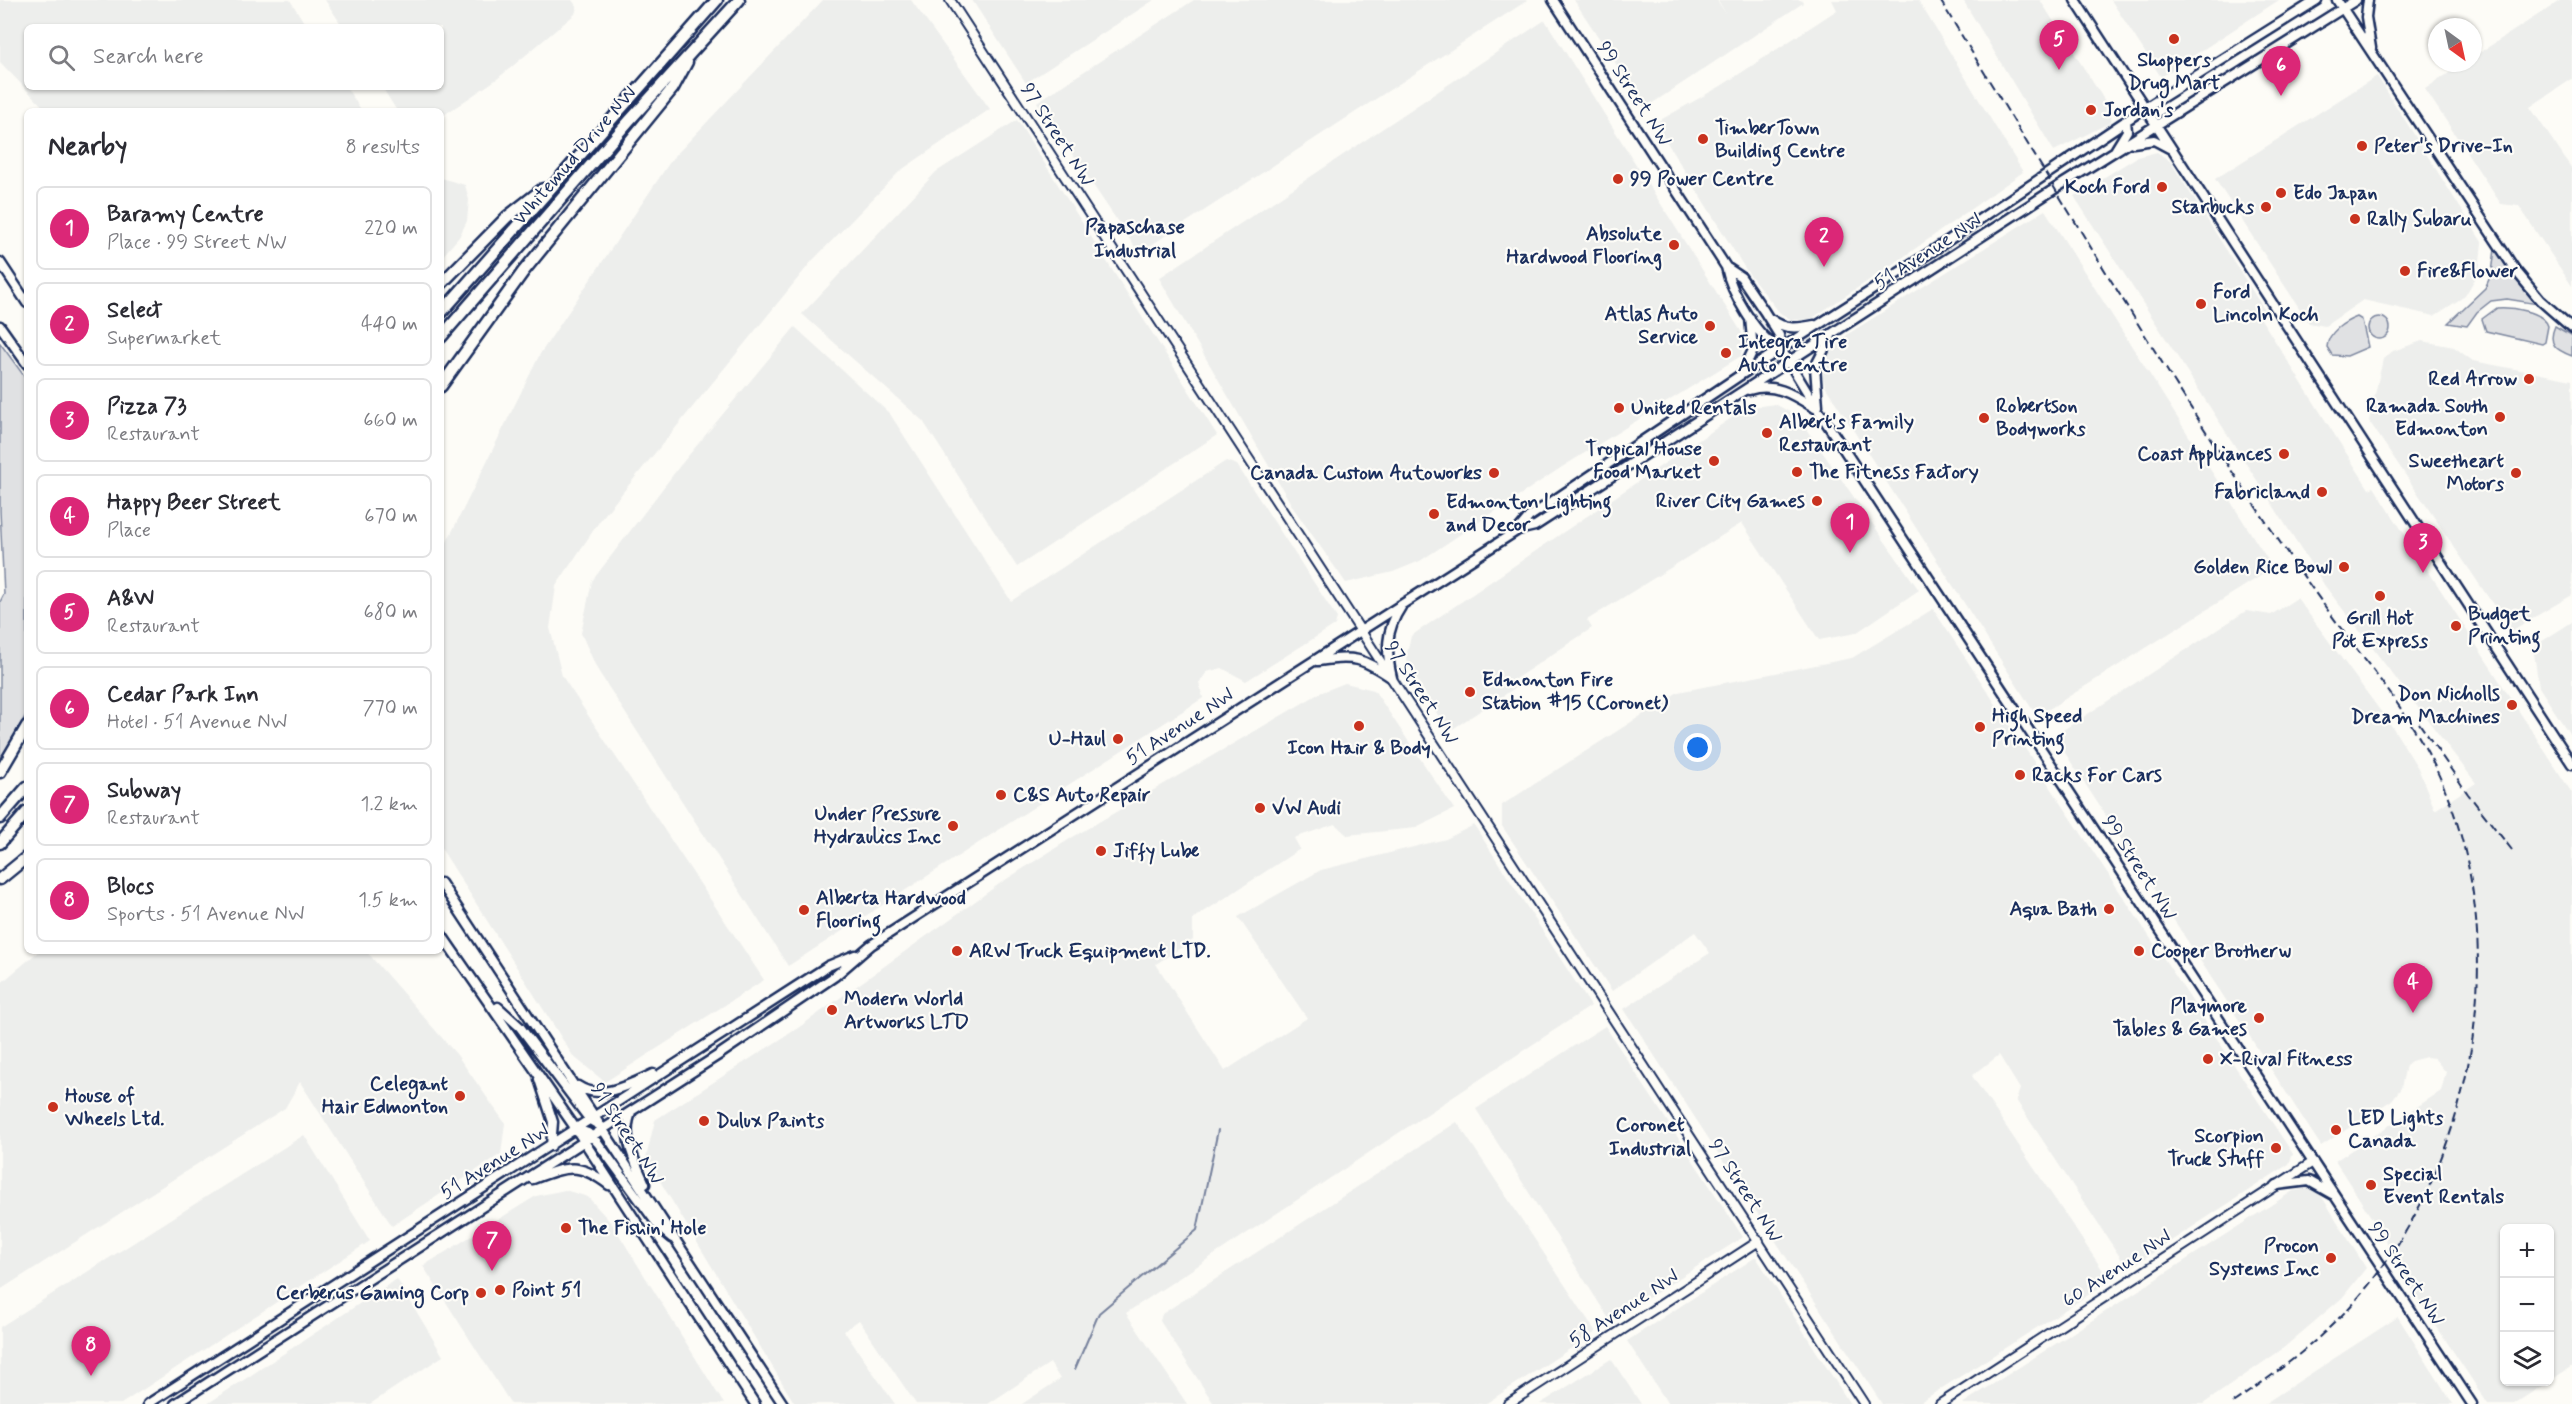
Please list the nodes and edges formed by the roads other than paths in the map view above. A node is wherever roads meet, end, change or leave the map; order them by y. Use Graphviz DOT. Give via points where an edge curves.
graph roads {
  1 [pos="717,0"];
  2 [pos="739,0"];
  3 [pos="950,0"];
  4 [pos="1553,0"];
  5 [pos="2076,0"];
  6 [pos="2317,0"];
  7 [pos="2337,0"];
  8 [pos="2356,0"];
  9 [pos="2368,0"];
  10 [pos="2343,9"];
  11 [pos="696,46"];
  12 [pos="2371,51"];
  13 [pos="2146,107"];
  14 [pos="2126,120"];
  15 [pos="2157,124"];
  16 [pos="2114,152"];
  17 [pos="2175,153"];
  18 [pos="564,172"];
  19 [pos="0,262"];
  20 [pos="1726,267"];
  21 [pos="444,281"];
  22 [pos="24,298"];
  23 [pos="444,310"];
  24 [pos="1764,311"];
  25 [pos="1749,315"];
  26 [pos="1818,324"];
  27 [pos="0,326"];
  28 [pos="2572,328"];
  29 [pos="1833,333"];
  30 [pos="444,335"];
  31 [pos="1781,349"];
  32 [pos="24,360"];
  33 [pos="1789,362"];
  34 [pos="1739,376"];
  35 [pos="444,382"];
  36 [pos="1739,394"];
  37 [pos="1818,410"];
  38 [pos="1518,530"];
  39 [pos="1404,603"];
  40 [pos="1361,631"];
  41 [pos="1314,661"];
  42 [pos="1392,678"];
  43 [pos="24,731"];
  44 [pos="2572,764"];
  45 [pos="0,772"];
  46 [pos="24,790"];
  47 [pos="24,815"];
  48 [pos="0,818"];
  49 [pos="0,843"];
  50 [pos="24,859"];
  51 [pos="0,879"];
  52 [pos="444,888"];
  53 [pos="444,938"];
  54 [pos="861,952"];
  55 [pos="484,994"];
  56 [pos="679,1064"];
  57 [pos="535,1067"];
  58 [pos="575,1084"];
  59 [pos="632,1111"];
  60 [pos="593,1118"];
  61 [pos="604,1128"];
  62 [pos="576,1129"];
  63 [pos="588,1139"];
  64 [pos="552,1146"];
  65 [pos="2313,1162"];
  66 [pos="2277,1185"];
  67 [pos="515,1186"];
  68 [pos="614,1188"];
  69 [pos="2335,1196"];
  70 [pos="654,1206"];
  71 [pos="1758,1241"];
  72 [pos="677,1242"];
  73 [pos="148,1404"];
  74 [pos="175,1404"];
  75 [pos="755,1404"];
  76 [pos="783,1404"];
  77 [pos="1508,1404"];
  78 [pos="1864,1404"];
  79 [pos="1940,1404"];
  80 [pos="2472,1404"];
  1 -- 18 [label="highway, Whitemud Drive NW"];
  2 -- 11 [label="highway, Whitemud Drive NW"];
  3 -- 40 [label="street, 97 Street NW"];
  4 -- 20 [label="main road, 99 Street NW"];
  5 -- 13 [label="main road"];
  6 -- 13 [label="main road, 51 Avenue NW"];
  7 -- 10 [label="main road"];
  8 -- 10 [label="main road, 51 Avenue NW"];
  9 -- 12 [label="main road"];
  10 -- 12 [label="main road"];
  10 -- 15 [label="main road, 51 Avenue NW"];
  11 -- 30 [label="highway, Whitemud Drive NW"];
  11 -- 35 [label="highway" via="673,88 523,272"];
  12 -- 28 [label="main road" via="2516,271 2540,300"];
  13 -- 14 [label="main road, 51 Avenue NW"];
  13 -- 15 [label="main road"];
  14 -- 16 [label="main road" via="2127,131"];
  14 -- 26 [label="main road, 51 Avenue NW"];
  15 -- 16 [label="main road, 51 Avenue NW"];
  15 -- 17 [label="main road"];
  16 -- 17 [label="main road" via="2150,139"];
  16 -- 29 [label="main road, 51 Avenue NW"];
  17 -- 44 [label="main road"];
  18 -- 21 [label="highway" via="507,218"];
  18 -- 23 [label="highway, Whitemud Drive NW"];
  19 -- 22 [label="main road"];
  20 -- 24 [label="main road, 99 Street NW" via="1741,277"];
  20 -- 25 [label="main road, 99 Street NW" via="1729,283"];
  24 -- 26 [label="main road" via="1784,327"];
  24 -- 31 [label="main road, 99 Street NW" via="1779,335"];
  25 -- 31 [label="main road, 99 Street NW" via="1769,344"];
  25 -- 34 [label="main road" via="1753,350"];
  26 -- 31 [label="main road, 51 Avenue NW"];
  27 -- 32 [label="main road"];
  29 -- 33 [label="main road, 51 Avenue NW"];
  29 -- 37 [label="main road" via="1815,367"];
  31 -- 33 [label="main road, 99 Street NW"];
  31 -- 34 [label="main road, 51 Avenue NW"];
  33 -- 36 [label="main road, 51 Avenue NW"];
  33 -- 37 [label="main road, 99 Street NW"];
  34 -- 38 [label="main road, 51 Avenue NW" via="1529,517"];
  36 -- 37 [label="main road" via="1769,386"];
  36 -- 38 [label="main road, 51 Avenue NW" via="1535,526"];
  37 -- 65 [label="main road, 99 Street NW"];
  38 -- 39 [label="main road, 51 Avenue NW"];
  39 -- 40 [label="main road, 51 Avenue NW"];
  39 -- 42 [label="main road" via="1387,638"];
  40 -- 41 [label="main road, 51 Avenue NW"];
  40 -- 42 [label="street, 97 Street NW"];
  41 -- 42 [label="main road" via="1357,658"];
  41 -- 54 [label="main road, 51 Avenue NW"];
  42 -- 71 [label="street, 97 Street NW"];
  43 -- 45 [label="highway"];
  46 -- 48 [label="highway"];
  47 -- 49 [label="highway"];
  50 -- 51 [label="highway"];
  52 -- 58 [label="main road, 91 Street NW"];
  53 -- 55 [label="main road, 91 Street NW"];
  54 -- 56 [label="main road, 51 Avenue NW" via="828,966"];
  54 -- 59 [label="main road, 51 Avenue NW" via="835,975"];
  55 -- 57 [label="main road, 91 Street NW"];
  55 -- 60 [label="main road" via="520,1027"];
  56 -- 58 [label="main road" via="603,1091 588,1091"];
  56 -- 60 [label="main road, 51 Avenue NW"];
  57 -- 62 [label="main road, 91 Street NW"];
  57 -- 64 [label="main road" via="553,1122"];
  58 -- 60 [label="main road, 91 Street NW"];
  59 -- 61 [label="main road, 51 Avenue NW"];
  59 -- 70 [label="main road" via="627,1125 630,1147"];
  60 -- 61 [label="main road"];
  60 -- 62 [label="main road, 51 Avenue NW"];
  61 -- 63 [label="main road, 51 Avenue NW"];
  61 -- 70 [label="main road, 91 Street NW"];
  62 -- 63 [label="main road"];
  62 -- 64 [label="main road, 51 Avenue NW"];
  63 -- 67 [label="main road, 51 Avenue NW"];
  63 -- 68 [label="main road, 91 Street NW"];
  63 -- 72 [label="main road" via="660,1228"];
  64 -- 73 [label="main road, 51 Avenue NW"];
  65 -- 66 [label="street, 60 Avenue NW"];
  65 -- 69 [label="main road, 99 Street NW"];
  66 -- 69 [label="main road" via="2309,1180"];
  66 -- 79 [label="street, 60 Avenue NW"];
  67 -- 68 [label="main road" via="570,1167 586,1170"];
  67 -- 74 [label="main road, 51 Avenue NW"];
  68 -- 75 [label="main road, 91 Street NW"];
  69 -- 80 [label="main road, 99 Street NW"];
  70 -- 72 [label="main road, 91 Street NW"];
  71 -- 77 [label="street, 58 Avenue NW"];
  71 -- 78 [label="street, 97 Street NW"];
  72 -- 76 [label="main road, 91 Street NW"];
}
